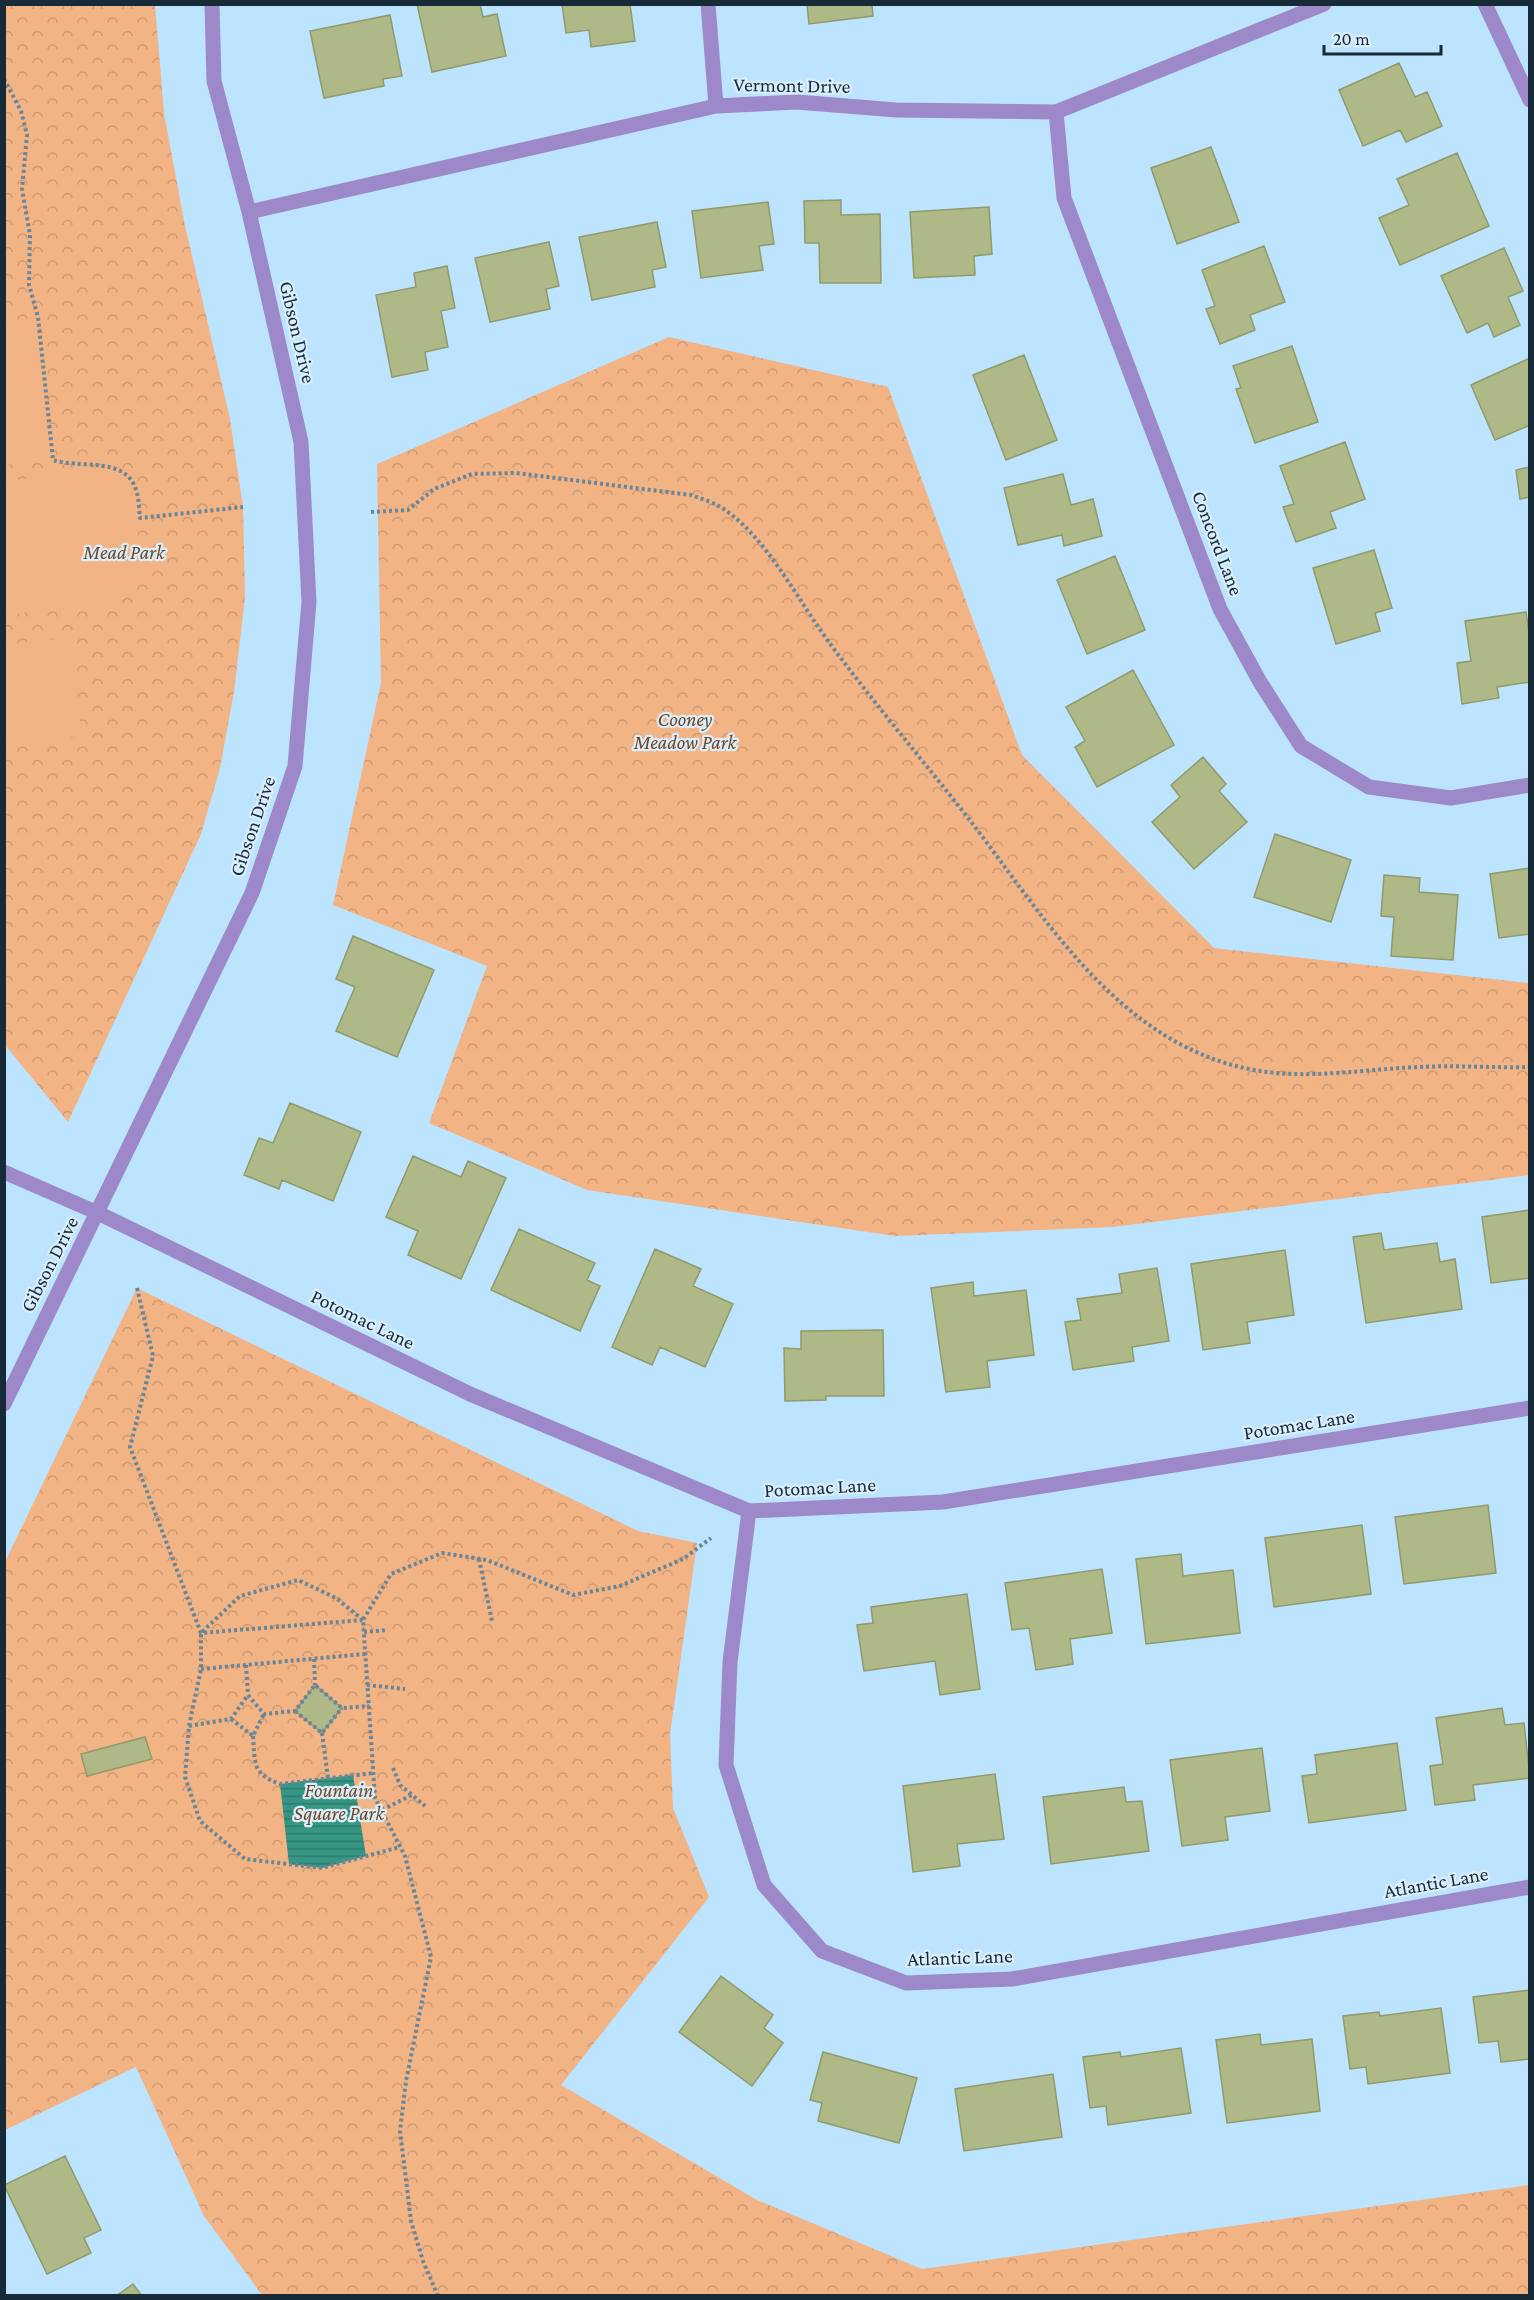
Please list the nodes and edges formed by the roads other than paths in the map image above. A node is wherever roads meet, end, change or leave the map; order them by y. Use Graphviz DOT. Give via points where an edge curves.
graph roads {
  1 [pos="212,4"];
  2 [pos="708,4"];
  3 [pos="1324,4"];
  4 [pos="1485,4"];
  5 [pos="1530,100"];
  6 [pos="716,106"];
  7 [pos="1056,112"];
  8 [pos="249,212"];
  9 [pos="1530,785"];
  10 [pos="4,1172"];
  11 [pos="98,1213"];
  12 [pos="4,1404"];
  13 [pos="1530,1408"];
  14 [pos="749,1511"];
  15 [pos="1530,1887"];
  1 -- 8 [label="street, Gibson Drive" via="214,81"];
  2 -- 6 [label="street"];
  3 -- 7 [label="street, Vermont Drive"];
  4 -- 5 [label="street"];
  6 -- 7 [label="street, Vermont Drive" via="797,102 896,110"];
  6 -- 8 [label="street, Vermont Drive"];
  7 -- 9 [label="street, Concord Lane" via="1064,198 1220,609 1301,746 1369,787 1451,798"];
  8 -- 11 [label="street, Gibson Drive" via="301,442 309,602 295,766 252,893"];
  10 -- 11 [label="street, Potomac Lane"];
  11 -- 12 [label="street, Gibson Drive"];
  11 -- 14 [label="street, Potomac Lane" via="470,1395"];
  13 -- 14 [label="street, Potomac Lane" via="944,1502"];
  14 -- 15 [label="street, Atlantic Lane" via="730,1662 726,1765 764,1885 822,1951 906,1983 1012,1979"];
}
